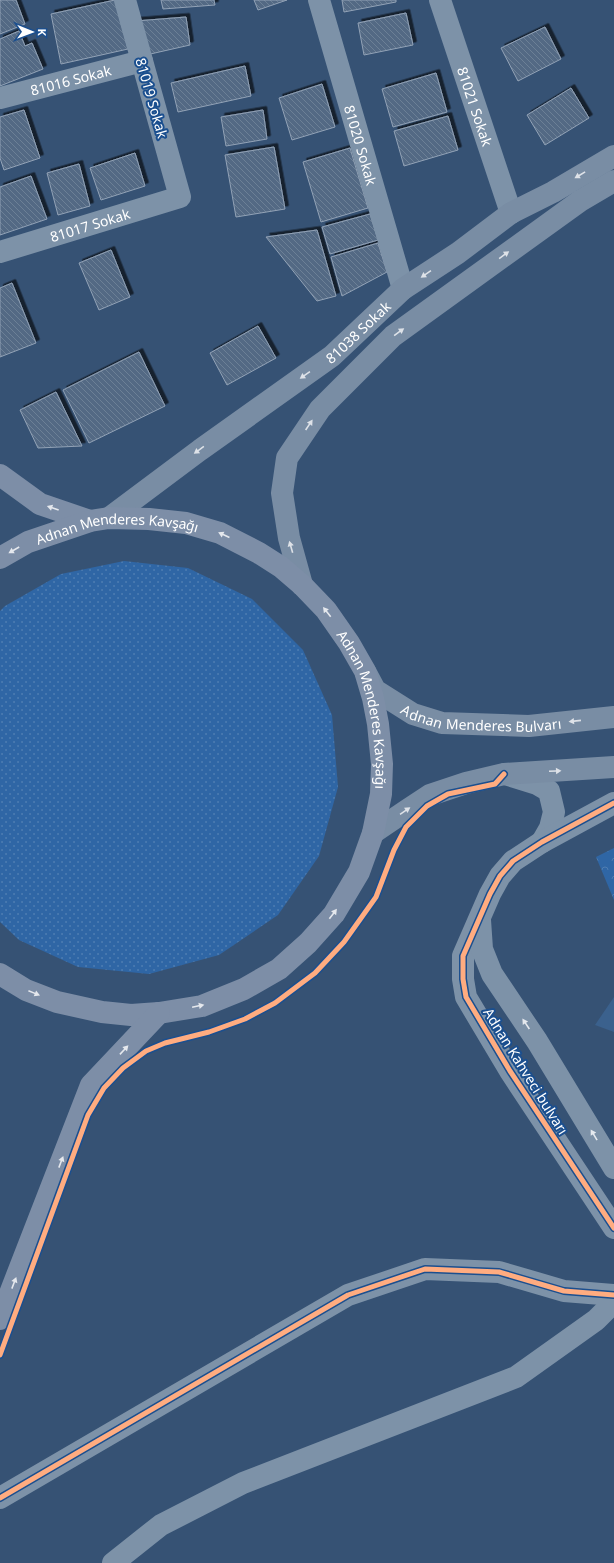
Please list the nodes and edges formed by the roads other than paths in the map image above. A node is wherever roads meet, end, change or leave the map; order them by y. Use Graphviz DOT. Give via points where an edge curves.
graph roads {
  1 [pos="125,0"];
  2 [pos="319,0"];
  3 [pos="440,0"];
  4 [pos="142,61"];
  5 [pos="0,98"];
  6 [pos="614,156"];
  7 [pos="614,181"];
  8 [pos="180,197"];
  9 [pos="511,213"];
  10 [pos="0,252"];
  11 [pos="403,289"];
  12 [pos="0,475"];
  13 [pos="99,520"];
  14 [pos="0,558"];
  15 [pos="302,585"];
  16 [pos="365,672"];
  17 [pos="614,717"];
  18 [pos="614,767"];
  19 [pos="504,774"];
  20 [pos="614,803"];
  21 [pos="373,833"];
  22 [pos="542,842"];
  23 [pos="480,916"];
  24 [pos="0,974"];
  25 [pos="159,1013"];
  26 [pos="614,1168"];
  27 [pos="614,1228"];
  28 [pos="614,1295"];
  29 [pos="614,1302"];
  30 [pos="0,1319"];
  31 [pos="0,1498"];
  32 [pos="113,1563"];
  1 -- 4 [label="street, 81019 Sokak"];
  2 -- 11 [label="street, 81020 Sokak"];
  3 -- 9 [label="street, 81021 Sokak"];
  4 -- 5 [label="street, 81016 Sokak"];
  4 -- 8 [label="street, 81019 Sokak"];
  6 -- 9 [label="main road, 81038 Sokak, one-way"];
  15 -- 7 [label="main road, 81038 Sokak, one-way" via="289,538 282,493 287,458 320,409 393,336 580,201"];
  8 -- 10 [label="street, 81017 Sokak"];
  9 -- 11 [label="main road, 81038 Sokak, one-way"];
  11 -- 13 [label="main road, 81038 Sokak, one-way" via="332,356"];
  13 -- 12 [label="main road, one-way" via="40,504"];
  13 -- 14 [label="main road, Adnan Menderes Kavşağı, one-way" via="28,542"];
  15 -- 13 [label="main road, Adnan Menderes Kavşağı, one-way" via="259,553 220,533 186,522 149,519"];
  16 -- 15 [label="main road, Adnan Menderes Kavşağı, one-way" via="326,610"];
  17 -- 16 [label="main road, Adnan Menderes Bulvarı, one-way" via="528,726 442,723 413,714 375,690"];
  16 -- 21 [label="main road, Adnan Menderes Kavşağı" via="374,698 382,764 381,794"];
  19 -- 18 [label="main road, one-way"];
  21 -- 19 [label="main road, one-way" via="430,795"];
  19 -- 22 [label="street" via="537,784 549,791 554,812 550,828"];
  20 -- 22 [label="street"];
  25 -- 21 [label="main road, Adnan Menderes Kavşağı, one-way" via="202,1006 244,989 279,970 334,914 359,872"];
  22 -- 23 [label="street" via="513,861 500,876"];
  26 -- 23 [label="street, Adnan Kahveci bulvarı, one-way" via="537,1041 492,974 482,949"];
  23 -- 27 [label="street, Adnan Kahveci bulvarı" via="463,956 466,998 510,1071"];
  24 -- 25 [label="main road, Adnan Menderes Kavşağı, one-way" via="26,990 57,1002 102,1012 131,1015"];
  30 -- 25 [label="main road, one-way" via="91,1085"];
  28 -- 31 [label="street" via="564,1290 499,1272 425,1269 348,1294"];
  29 -- 32 [label="street" via="596,1320 516,1377 244,1483 161,1525"];
}
